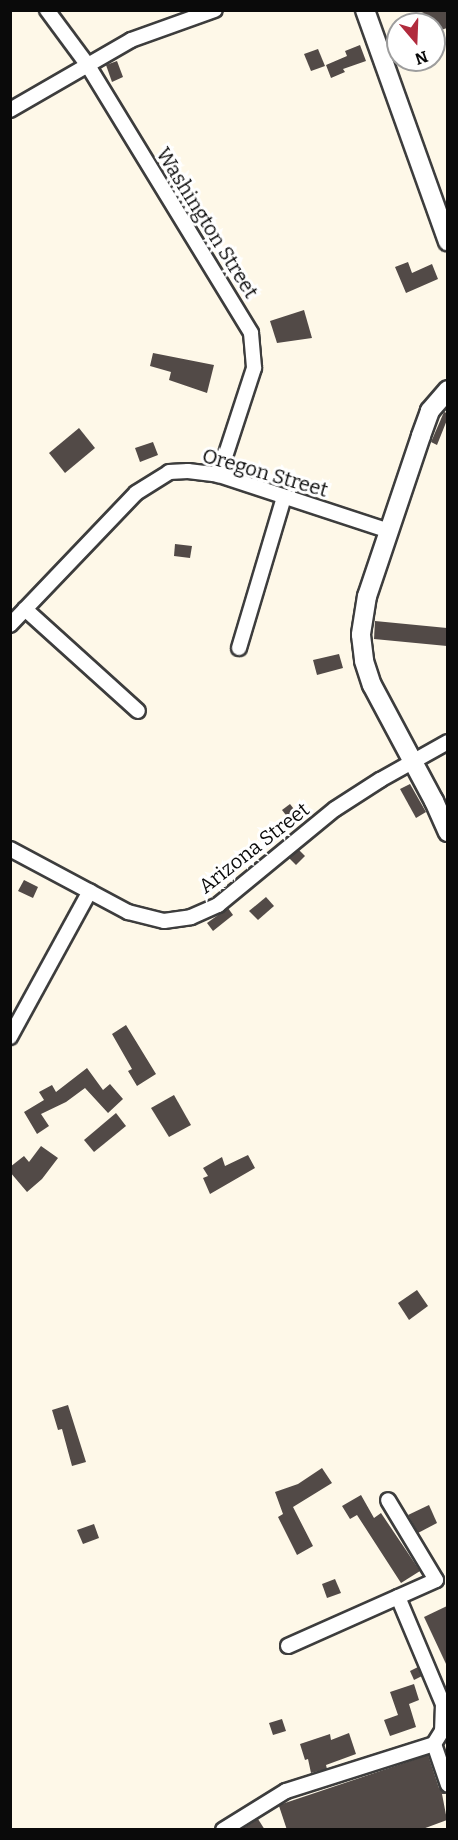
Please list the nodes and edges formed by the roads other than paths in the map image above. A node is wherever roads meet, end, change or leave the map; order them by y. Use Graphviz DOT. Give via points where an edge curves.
graph roads {
  1 [pos="47,10"];
  2 [pos="215,10"];
  3 [pos="365,10"];
  4 [pos="87,64"];
  5 [pos="10,110"];
  6 [pos="447,242"];
  7 [pos="447,390"];
  8 [pos="219,476"];
  9 [pos="284,497"];
  10 [pos="389,531"];
  11 [pos="25,609"];
  12 [pos="10,625"];
  13 [pos="239,648"];
  14 [pos="138,711"];
  15 [pos="447,742"];
  16 [pos="412,762"];
  17 [pos="447,832"];
  18 [pos="10,849"];
  19 [pos="90,891"];
  20 [pos="10,1037"];
  21 [pos="388,1500"];
  22 [pos="398,1597"];
  23 [pos="288,1646"];
  24 [pos="434,1743"];
  25 [pos="445,1766"];
  26 [pos="447,1785"];
  27 [pos="223,1830"];
  1 -- 4 [label="street, Washington Street"];
  2 -- 4 [label="street" via="131,40"];
  3 -- 6 [label="street"];
  4 -- 5 [label="street"];
  4 -- 8 [label="street, Washington Street" via="250,333 254,368"];
  7 -- 10 [label="street" via="430,411"];
  8 -- 9 [label="street, Oregon Street"];
  8 -- 11 [label="street, Oregon Street" via="169,472 154,480 136,493"];
  9 -- 10 [label="street, Oregon Street"];
  9 -- 13 [label="street"];
  10 -- 16 [label="street" via="367,596 361,634 372,685"];
  11 -- 12 [label="street, Oregon Street"];
  11 -- 14 [label="street"];
  15 -- 16 [label="street, Arizona Street"];
  16 -- 17 [label="street"];
  16 -- 19 [label="street, Arizona Street" via="335,809 218,906 191,917 164,921 128,912"];
  18 -- 19 [label="street, Arizona Street"];
  19 -- 20 [label="street"];
  21 -- 22 [label="street" via="436,1580"];
  22 -- 23 [label="street"];
  22 -- 24 [label="street" via="442,1699 442,1731"];
  24 -- 25 [label="street"];
  24 -- 27 [label="street" via="286,1791"];
  25 -- 26 [label="street"];
}
